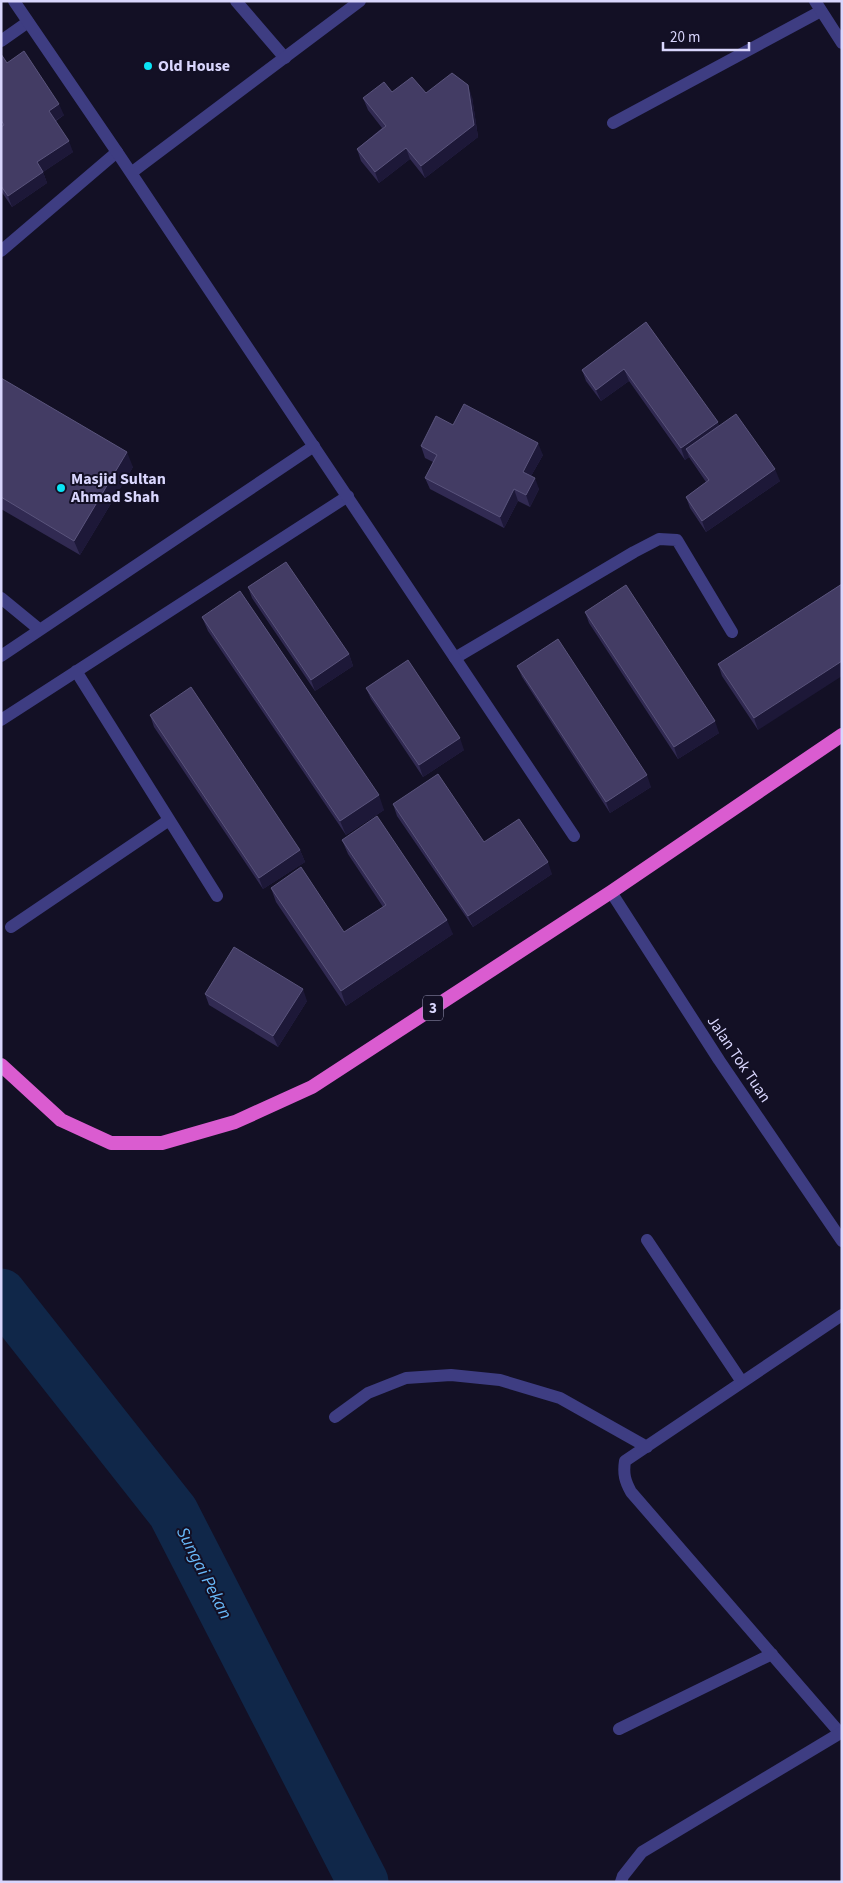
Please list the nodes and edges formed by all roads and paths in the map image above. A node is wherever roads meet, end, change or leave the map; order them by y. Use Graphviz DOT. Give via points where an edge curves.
graph roads {
  1 [pos="14,1"];
  2 [pos="236,1"];
  3 [pos="360,1"];
  4 [pos="818,6"];
  5 [pos="28,22"];
  6 [pos="1,41"];
  7 [pos="842,43"];
  8 [pos="284,58"];
  9 [pos="613,123"];
  10 [pos="117,152"];
  11 [pos="131,173"];
  12 [pos="1,251"];
  13 [pos="314,446"];
  14 [pos="348,496"];
  15 [pos="1,598"];
  16 [pos="40,630"];
  17 [pos="732,632"];
  18 [pos="1,656"];
  19 [pos="455,658"];
  20 [pos="76,671"];
  21 [pos="1,720"];
  22 [pos="842,735"];
  23 [pos="169,820"];
  24 [pos="574,836"];
  25 [pos="611,892"];
  26 [pos="217,896"];
  27 [pos="11,927"];
  28 [pos="1,1065"];
  29 [pos="647,1240"];
  30 [pos="842,1241"];
  31 [pos="842,1315"];
  32 [pos="742,1382"];
  33 [pos="334,1417"];
  34 [pos="647,1447"];
  35 [pos="772,1654"];
  36 [pos="619,1729"];
  37 [pos="841,1732"];
  38 [pos="621,1882"];
  1 -- 5 [label="street"];
  2 -- 8 [label="street"];
  3 -- 8 [label="street"];
  4 -- 7 [label="street"];
  4 -- 9 [label="street"];
  5 -- 6 [label="street"];
  5 -- 10 [label="street"];
  8 -- 11 [label="street"];
  10 -- 11 [label="street"];
  10 -- 12 [label="street"];
  11 -- 13 [label="street"];
  13 -- 14 [label="street"];
  13 -- 16 [label="street"];
  14 -- 19 [label="street"];
  14 -- 20 [label="street"];
  15 -- 16 [label="street"];
  16 -- 18 [label="street"];
  17 -- 19 [label="street" via="677,540 659,539"];
  19 -- 24 [label="street"];
  20 -- 21 [label="street"];
  20 -- 23 [label="street"];
  22 -- 25 [label="highway, 3"];
  23 -- 26 [label="street"];
  23 -- 27 [label="street"];
  25 -- 28 [label="highway, 3" via="312,1087 235,1122 162,1143 111,1143 62,1120"];
  25 -- 30 [label="street, Jalan Tok Tuan" via="719,1060"];
  29 -- 32 [label="street"];
  31 -- 32 [label="street"];
  32 -- 34 [label="street"];
  33 -- 34 [label="street" via="368,1393 406,1378 451,1374 500,1380 560,1398"];
  34 -- 35 [label="street" via="625,1461 623,1471 631,1492"];
  35 -- 36 [label="street"];
  35 -- 37 [label="street"];
  37 -- 38 [label="street" via="642,1852"];
}
